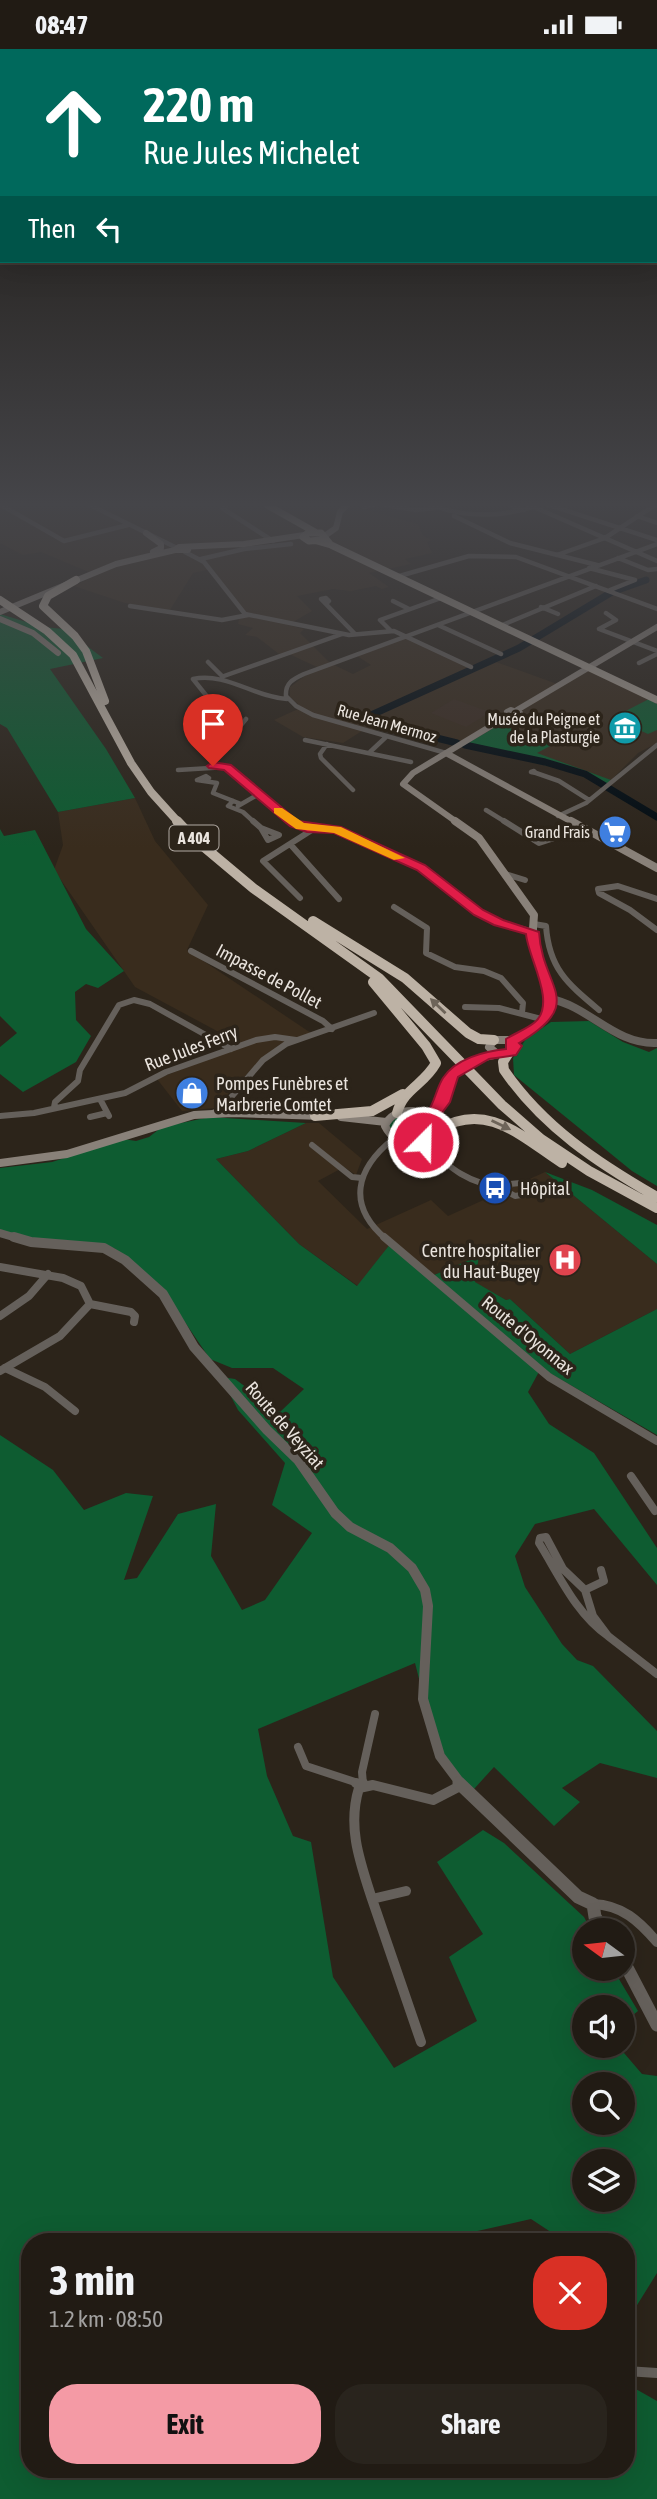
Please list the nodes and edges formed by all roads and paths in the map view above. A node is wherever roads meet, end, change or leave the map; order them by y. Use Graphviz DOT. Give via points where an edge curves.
graph roads {
  1 [pos="0,619"];
  2 [pos="30,619"];
  3 [pos="56,619"];
  4 [pos="270,619"];
  5 [pos="340,619"];
  6 [pos="382,619"];
  7 [pos="452,619"];
  8 [pos="486,619"];
  9 [pos="514,619"];
  10 [pos="614,619"];
  11 [pos="438,625"];
  12 [pos="500,626"];
  13 [pos="657,627"];
  14 [pos="390,631"];
  15 [pos="342,634"];
  16 [pos="355,635"];
  17 [pos="406,636"];
  18 [pos="632,642"];
  19 [pos="58,653"];
  20 [pos="657,653"];
  21 [pos="501,654"];
  22 [pos="208,662"];
  23 [pos="639,663"];
  24 [pos="471,667"];
  25 [pos="589,668"];
  26 [pos="222,677"];
  27 [pos="287,699"];
  28 [pos="657,700"];
  29 [pos="103,706"];
  30 [pos="246,719"];
  31 [pos="386,737"];
  32 [pos="306,740"];
  33 [pos="327,744"];
  34 [pos="657,745"];
  35 [pos="646,751"];
  36 [pos="370,752"];
  37 [pos="446,753"];
  38 [pos="657,756"];
  39 [pos="411,762"];
  40 [pos="178,770"];
  41 [pos="536,774"];
  42 [pos="206,781"];
  43 [pos="353,790"];
  44 [pos="259,795"];
  45 [pos="589,800"];
  46 [pos="233,801"];
  47 [pos="241,804"];
  48 [pos="234,809"];
  49 [pos="486,810"];
  50 [pos="558,816"];
  51 [pos="261,828"];
  52 [pos="315,828"];
  53 [pos="582,829"];
  54 [pos="290,844"];
  55 [pos="657,869"];
  56 [pos="505,874"];
  57 [pos="525,880"];
  58 [pos="273,897"];
  59 [pos="300,898"];
  60 [pos="339,899"];
  61 [pos="657,899"];
  62 [pos="394,907"];
  63 [pos="533,928"];
  64 [pos="657,930"];
  65 [pos="324,937"];
  66 [pos="191,951"];
  67 [pos="550,1003"];
  68 [pos="465,1007"];
  69 [pos="598,1010"];
  70 [pos="374,1013"];
  71 [pos="522,1013"];
  72 [pos="545,1020"];
  73 [pos="332,1029"];
  74 [pos="296,1040"];
  75 [pos="657,1043"];
  76 [pos="500,1047"];
  77 [pos="231,1049"];
  78 [pos="458,1054"];
  79 [pos="475,1072"];
  80 [pos="415,1087"];
  81 [pos="100,1099"];
  82 [pos="54,1107"];
  83 [pos="219,1110"];
  84 [pos="421,1112"];
  85 [pos="397,1113"];
  86 [pos="1,1114"];
  87 [pos="315,1116"];
  88 [pos="90,1117"];
  89 [pos="386,1122"];
  90 [pos="436,1125"];
  91 [pos="393,1139"];
  92 [pos="423,1142"];
  93 [pos="312,1145"];
  94 [pos="0,1163"];
  95 [pos="362,1178"];
  96 [pos="507,1188"];
  97 [pos="657,1199"];
  98 [pos="657,1210"];
  99 [pos="0,1233"];
  100 [pos="0,1267"];
  101 [pos="48,1274"];
  102 [pos="90,1304"];
  103 [pos="0,1316"];
  104 [pos="134,1322"];
  105 [pos="2,1370"];
  106 [pos="75,1411"];
  107 [pos="657,1441"];
  108 [pos="631,1476"];
  109 [pos="656,1511"];
  110 [pos="601,1570"];
  111 [pos="584,1590"];
  112 [pos="610,1637"];
  113 [pos="657,1674"];
  114 [pos="375,1714"];
  115 [pos="298,1747"];
  116 [pos="363,1785"];
  117 [pos="462,1785"];
  118 [pos="406,1891"];
  119 [pos="372,1899"];
  120 [pos="593,1904"];
  121 [pos="596,1918"];
  122 [pos="657,1942"];
  123 [pos="634,1981"];
  124 [pos="657,2025"];
  125 [pos="421,2042"];
  126 [pos="635,2372"];
  127 [pos="657,2373"];
  1 -- 19 [label="main road" via="33,633"];
  2 -- 29 [label="highway, A 404" via="67,649"];
  3 -- 29 [label="highway" via="88,654"];
  4 -- 15 [label="street"];
  5 -- 16 [label="street"];
  6 -- 14 [label="street"];
  7 -- 11 [label="street"];
  8 -- 12 [label="main road"];
  9 -- 12 [label="street"];
  10 -- 18 [label="street" via="599,629"];
  11 -- 17 [label="street"];
  11 -- 21 [label="street"];
  12 -- 25 [label="main road"];
  13 -- 18 [label="main road"];
  14 -- 16 [label="street"];
  14 -- 17 [label="street"];
  15 -- 16 [label="street"];
  15 -- 26 [label="street"];
  17 -- 24 [label="street"];
  17 -- 27 [label="street" via="299,676 288,684"];
  18 -- 20 [label="street"];
  18 -- 25 [label="main road"];
  19 -- 29 [label="highway" via="75,666"];
  20 -- 23 [label="street"];
  22 -- 26 [label="street, Rue Jean Mermoz"];
  25 -- 28 [label="main road"];
  25 -- 37 [label="main road" via="517,711 520,715 509,715"];
  26 -- 27 [label="street, Rue Jean Mermoz" via="258,696"];
  26 -- 30 [label="street" via="192,680 213,704 209,714 237,730"];
  27 -- 31 [label="street, Rue Jean Mermoz" via="354,730"];
  29 -- 58 [label="highway, A 404" via="135,761 170,806"];
  29 -- 65 [label="highway, A 404" via="131,763 176,820 238,876"];
  31 -- 36 [label="street"];
  31 -- 37 [label="street, Rue Jean Mermoz"];
  32 -- 33 [label="street"];
  33 -- 36 [label="street"];
  33 -- 43 [label="street" via="321,758"];
  34 -- 35 [label="street"];
  35 -- 38 [label="street"];
  35 -- 45 [label="street"];
  36 -- 39 [label="street"];
  37 -- 50 [label="main road"];
  37 -- 56 [label="main road" via="408,776 403,784 479,838"];
  40 -- 44 [label="street" via="224,766"];
  41 -- 45 [label="street" via="559,781"];
  42 -- 46 [label="street" via="218,785 213,793"];
  44 -- 47 [label="street"];
  44 -- 52 [label="street" via="294,823"];
  45 -- 50 [label="street"];
  46 -- 47 [label="street"];
  46 -- 48 [label="street" via="228,804"];
  47 -- 48 [label="street"];
  48 -- 51 [label="street"];
  49 -- 53 [label="street" via="539,843"];
  50 -- 53 [label="main road"];
  52 -- 54 [label="street"];
  52 -- 63 [label="street" via="337,830 421,868 498,922"];
  53 -- 55 [label="main road"];
  54 -- 59 [label="street" via="263,861"];
  54 -- 60 [label="street"];
  56 -- 57 [label="street"];
  56 -- 63 [label="main road" via="532,910"];
  76 -- 58 [label="highway, one-way" via="471,1036 405,978"];
  58 -- 78 [label="highway, A 404" via="375,967"];
  61 -- 64 [label="street" via="610,884 598,889"];
  62 -- 71 [label="street" via="427,928 426,953 455,967 501,978 523,1003"];
  63 -- 67 [label="main road" via="534,949"];
  63 -- 69 [label="street" via="546,926 546,941 558,974"];
  65 -- 78 [label="highway, A 404" via="379,978"];
  65 -- 80 [label="highway" via="381,991 432,1055 435,1069"];
  66 -- 73 [label="street, Impasse de Pollet"];
  67 -- 72 [label="main road"];
  67 -- 75 [label="street" via="579,1011 632,1042"];
  68 -- 71 [label="street"];
  70 -- 73 [label="street"];
  71 -- 72 [label="street"];
  72 -- 76 [label="main road"];
  73 -- 74 [label="street"];
  74 -- 77 [label="street, Rue Jules Ferry" via="266,1037"];
  74 -- 83 [label="street" via="263,1060"];
  76 -- 84 [label="main road" via="448,1074 437,1103"];
  76 -- 90 [label="main road" via="453,1074"];
  76 -- 97 [label="highway" via="506,1074 541,1114 590,1155"];
  77 -- 81 [label="street, Rue Jules Ferry"];
  77 -- 82 [label="street" via="150,1004 129,1000 112,1013 78,1081"];
  78 -- 79 [label="highway, A 404"];
  79 -- 97 [label="highway, A 404" via="563,1147 615,1180"];
  79 -- 98 [label="highway, A 404" via="514,1116 564,1155"];
  80 -- 85 [label="highway" via="400,1099"];
  80 -- 87 [label="highway" via="372,1111"];
  81 -- 82 [label="street, Rue Jules Ferry"];
  81 -- 88 [label="street" via="108,1115"];
  82 -- 86 [label="street, Rue Jules Ferry"];
  83 -- 87 [label="main road"];
  83 -- 94 [label="main road" via="58,1156"];
  84 -- 85 [label="main road"];
  84 -- 90 [label="main road"];
  85 -- 89 [label="main road"];
  87 -- 89 [label="main road"];
  89 -- 91 [label="main road"];
  90 -- 92 [label="main road" via="435,1136"];
  90 -- 98 [label="highway, one-way" via="464,1118 498,1122 581,1174"];
  91 -- 92 [label="main road"];
  91 -- 95 [label="street" via="370,1157"];
  92 -- 96 [label="street" via="467,1182"];
  93 -- 95 [label="street" via="352,1177"];
  95 -- 107 [label="street, Route d'Oyonnax" via="360,1201 374,1229 549,1377"];
  99 -- 117 [label="street, Route de Veyziat" via="31,1242 104,1248 125,1260 163,1294 194,1347 299,1460 335,1513 350,1527 390,1548 416,1574 428,1606 423,1686 428,1720 440,1756"];
  100 -- 101 [label="street"];
  101 -- 102 [label="street" via="81,1286"];
  101 -- 103 [label="street" via="29,1296"];
  102 -- 104 [label="street" via="134,1314"];
  102 -- 105 [label="street" via="57,1341"];
  105 -- 106 [label="street" via="45,1387"];
  108 -- 109 [label="street"];
  110 -- 111 [label="street" via="604,1581"];
  111 -- 112 [label="street" via="586,1602"];
  111 -- 112 [label="street" via="563,1569 546,1537 540,1538 582,1609 601,1633"];
  112 -- 113 [label="street" via="623,1652"];
  114 -- 116 [label="street"];
  115 -- 116 [label="street" via="306,1766"];
  116 -- 117 [label="street" via="433,1800"];
  116 -- 119 [label="street" via="357,1793 354,1840"];
  117 -- 120 [label="street, Route de Veyziat" via="578,1897"];
  118 -- 119 [label="street"];
  119 -- 125 [label="street"];
  120 -- 121 [label="street"];
  120 -- 122 [label="street" via="617,1906"];
  123 -- 124 [label="street"];
  126 -- 127 [label="street"];
}
